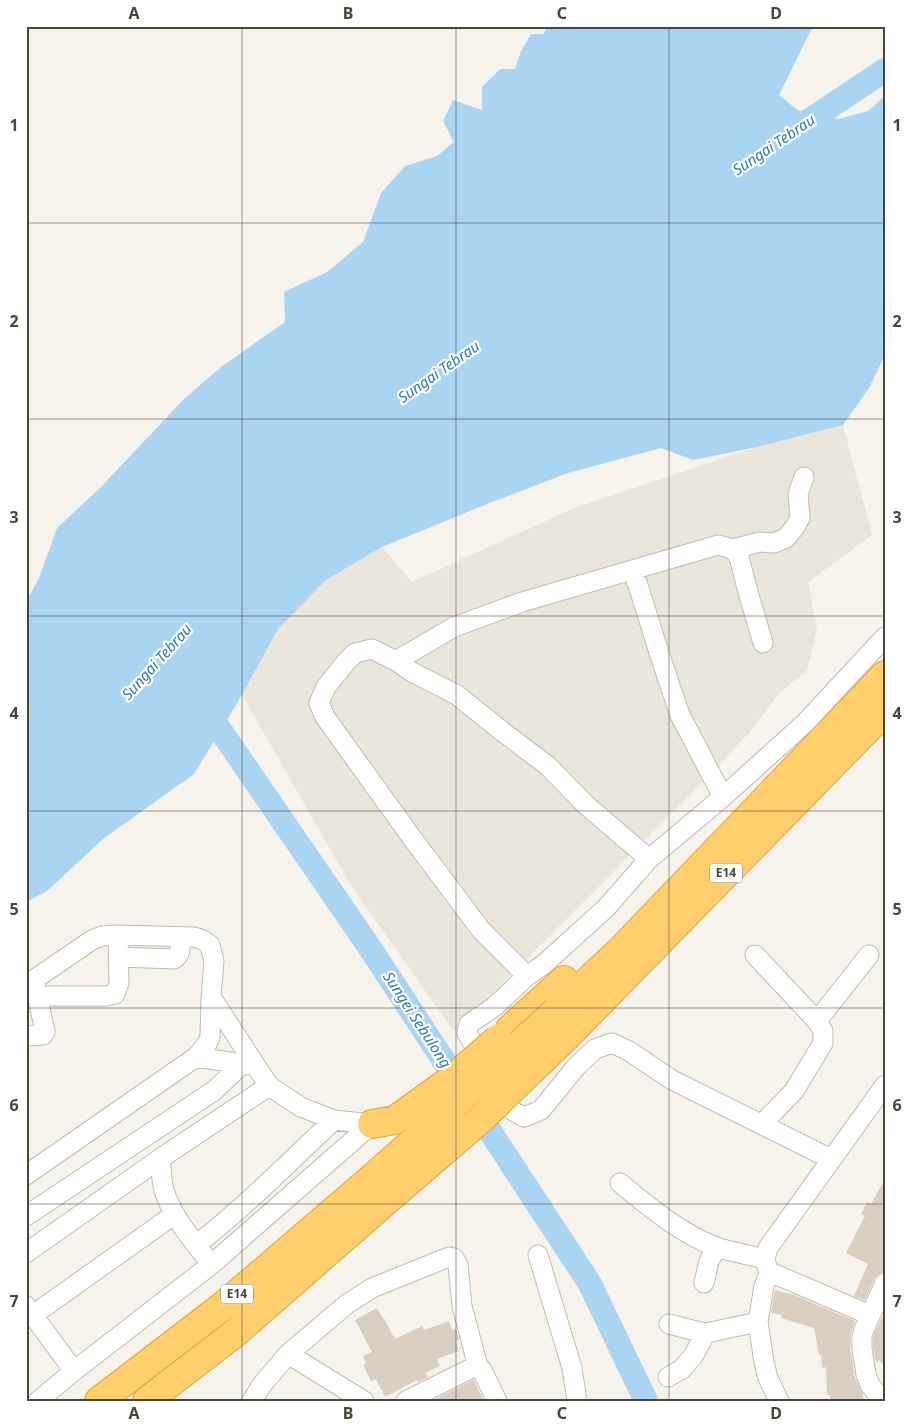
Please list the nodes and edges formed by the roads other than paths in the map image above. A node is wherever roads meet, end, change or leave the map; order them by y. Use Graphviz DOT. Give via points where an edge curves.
graph roads {
  1 [pos="804,477"];
  2 [pos="733,549"];
  3 [pos="632,571"];
  4 [pos="764,642"];
  5 [pos="880,642"];
  6 [pos="396,661"];
  7 [pos="884,676"];
  8 [pos="885,711"];
  9 [pos="723,797"];
  10 [pos="649,859"];
  11 [pos="680,887"];
  12 [pos="118,935"];
  13 [pos="180,938"];
  14 [pos="754,955"];
  15 [pos="869,955"];
  16 [pos="119,957"];
  17 [pos="527,976"];
  18 [pos="33,987"];
  19 [pos="211,997"];
  20 [pos="817,1020"];
  21 [pos="561,1023"];
  22 [pos="26,1036"];
  23 [pos="196,1058"];
  24 [pos="248,1065"];
  25 [pos="885,1085"];
  26 [pos="269,1086"];
  27 [pos="334,1120"];
  28 [pos="384,1122"];
  29 [pos="762,1124"];
  30 [pos="161,1158"];
  31 [pos="832,1159"];
  32 [pos="26,1175"];
  33 [pos="620,1183"];
  34 [pos="175,1214"];
  35 [pos="26,1216"];
  36 [pos="196,1245"];
  37 [pos="717,1247"];
  38 [pos="26,1253"];
  39 [pos="538,1255"];
  40 [pos="212,1264"];
  41 [pos="768,1265"];
  42 [pos="704,1283"];
  43 [pos="885,1283"];
  44 [pos="30,1311"];
  45 [pos="870,1316"];
  46 [pos="758,1322"];
  47 [pos="669,1324"];
  48 [pos="706,1333"];
  49 [pos="288,1354"];
  50 [pos="478,1366"];
  51 [pos="74,1371"];
  52 [pos="668,1377"];
  53 [pos="38,1401"];
  54 [pos="99,1401"];
  55 [pos="147,1401"];
  56 [pos="252,1401"];
  57 [pos="364,1401"];
  58 [pos="406,1401"];
  59 [pos="497,1401"];
  60 [pos="577,1401"];
  61 [pos="779,1401"];
  62 [pos="883,1401"];
  1 -- 2 [label="street" via="798,494 800,518 786,538 774,544 760,542"];
  2 -- 3 [label="street" via="718,545"];
  2 -- 4 [label="street" via="739,557"];
  3 -- 6 [label="street" via="522,602 454,627"];
  3 -- 9 [label="street" via="680,715"];
  5 -- 9 [label="street" via="805,723"];
  6 -- 10 [label="street" via="457,695 548,766 586,805"];
  6 -- 17 [label="street" via="372,649 355,653 326,687 319,703 325,717 481,930"];
  7 -- 11 [label="highway, E14"];
  8 -- 21 [label="highway, E14"];
  9 -- 10 [label="street"];
  10 -- 17 [label="street" via="606,908"];
  11 -- 21 [label="highway, E14" via="621,950"];
  11 -- 28 [label="highway, bridge" via="613,934 452,1079"];
  12 -- 13 [label="street"];
  12 -- 16 [label="street"];
  12 -- 18 [label="street" via="92,940"];
  13 -- 16 [label="street" via="180,951 174,959"];
  13 -- 19 [label="street" via="194,937 210,945 214,961"];
  14 -- 20 [label="street"];
  15 -- 20 [label="street"];
  16 -- 18 [label="street" via="119,983 115,994 106,996"];
  17 -- 29 [label="street" via="494,1007 469,1024 467,1033 513,1111 524,1117 541,1110 595,1049 612,1043 629,1050 672,1080"];
  18 -- 22 [label="street" via="45,1032 43,1035"];
  19 -- 23 [label="street" via="210,1037"];
  19 -- 24 [label="street"];
  20 -- 29 [label="street" via="824,1032 823,1043 794,1090"];
  21 -- 54 [label="highway, E14, bridge" via="452,1107 223,1306"];
  21 -- 55 [label="highway, E14, bridge" via="480,1120 235,1333"];
  23 -- 24 [label="street"];
  23 -- 32 [label="street"];
  24 -- 26 [label="street"];
  24 -- 35 [label="street"];
  25 -- 31 [label="street"];
  26 -- 27 [label="street" via="301,1107"];
  26 -- 30 [label="street"];
  27 -- 28 [label="street"];
  27 -- 36 [label="street" via="261,1190"];
  28 -- 40 [label="street"];
  29 -- 31 [label="street"];
  30 -- 34 [label="street" via="161,1180"];
  30 -- 38 [label="street"];
  31 -- 41 [label="street" via="768,1248"];
  33 -- 37 [label="street" via="655,1212"];
  34 -- 36 [label="street"];
  34 -- 44 [label="street"];
  36 -- 40 [label="street"];
  37 -- 41 [label="street"];
  37 -- 42 [label="street"];
  39 -- 60 [label="street" via="572,1368"];
  40 -- 51 [label="street"];
  41 -- 45 [label="street"];
  41 -- 46 [label="street"];
  43 -- 45 [label="street"];
  44 -- 51 [label="street"];
  45 -- 62 [label="street" via="862,1336 862,1349 870,1385"];
  46 -- 48 [label="street"];
  46 -- 61 [label="street" via="768,1378"];
  47 -- 48 [label="street"];
  48 -- 52 [label="street" via="682,1369"];
  49 -- 50 [label="street" via="340,1309 372,1288 449,1257 454,1258 458,1265 462,1306"];
  49 -- 56 [label="street"];
  49 -- 57 [label="street"];
  50 -- 58 [label="street"];
  50 -- 59 [label="street"];
  51 -- 53 [label="street"];
}
